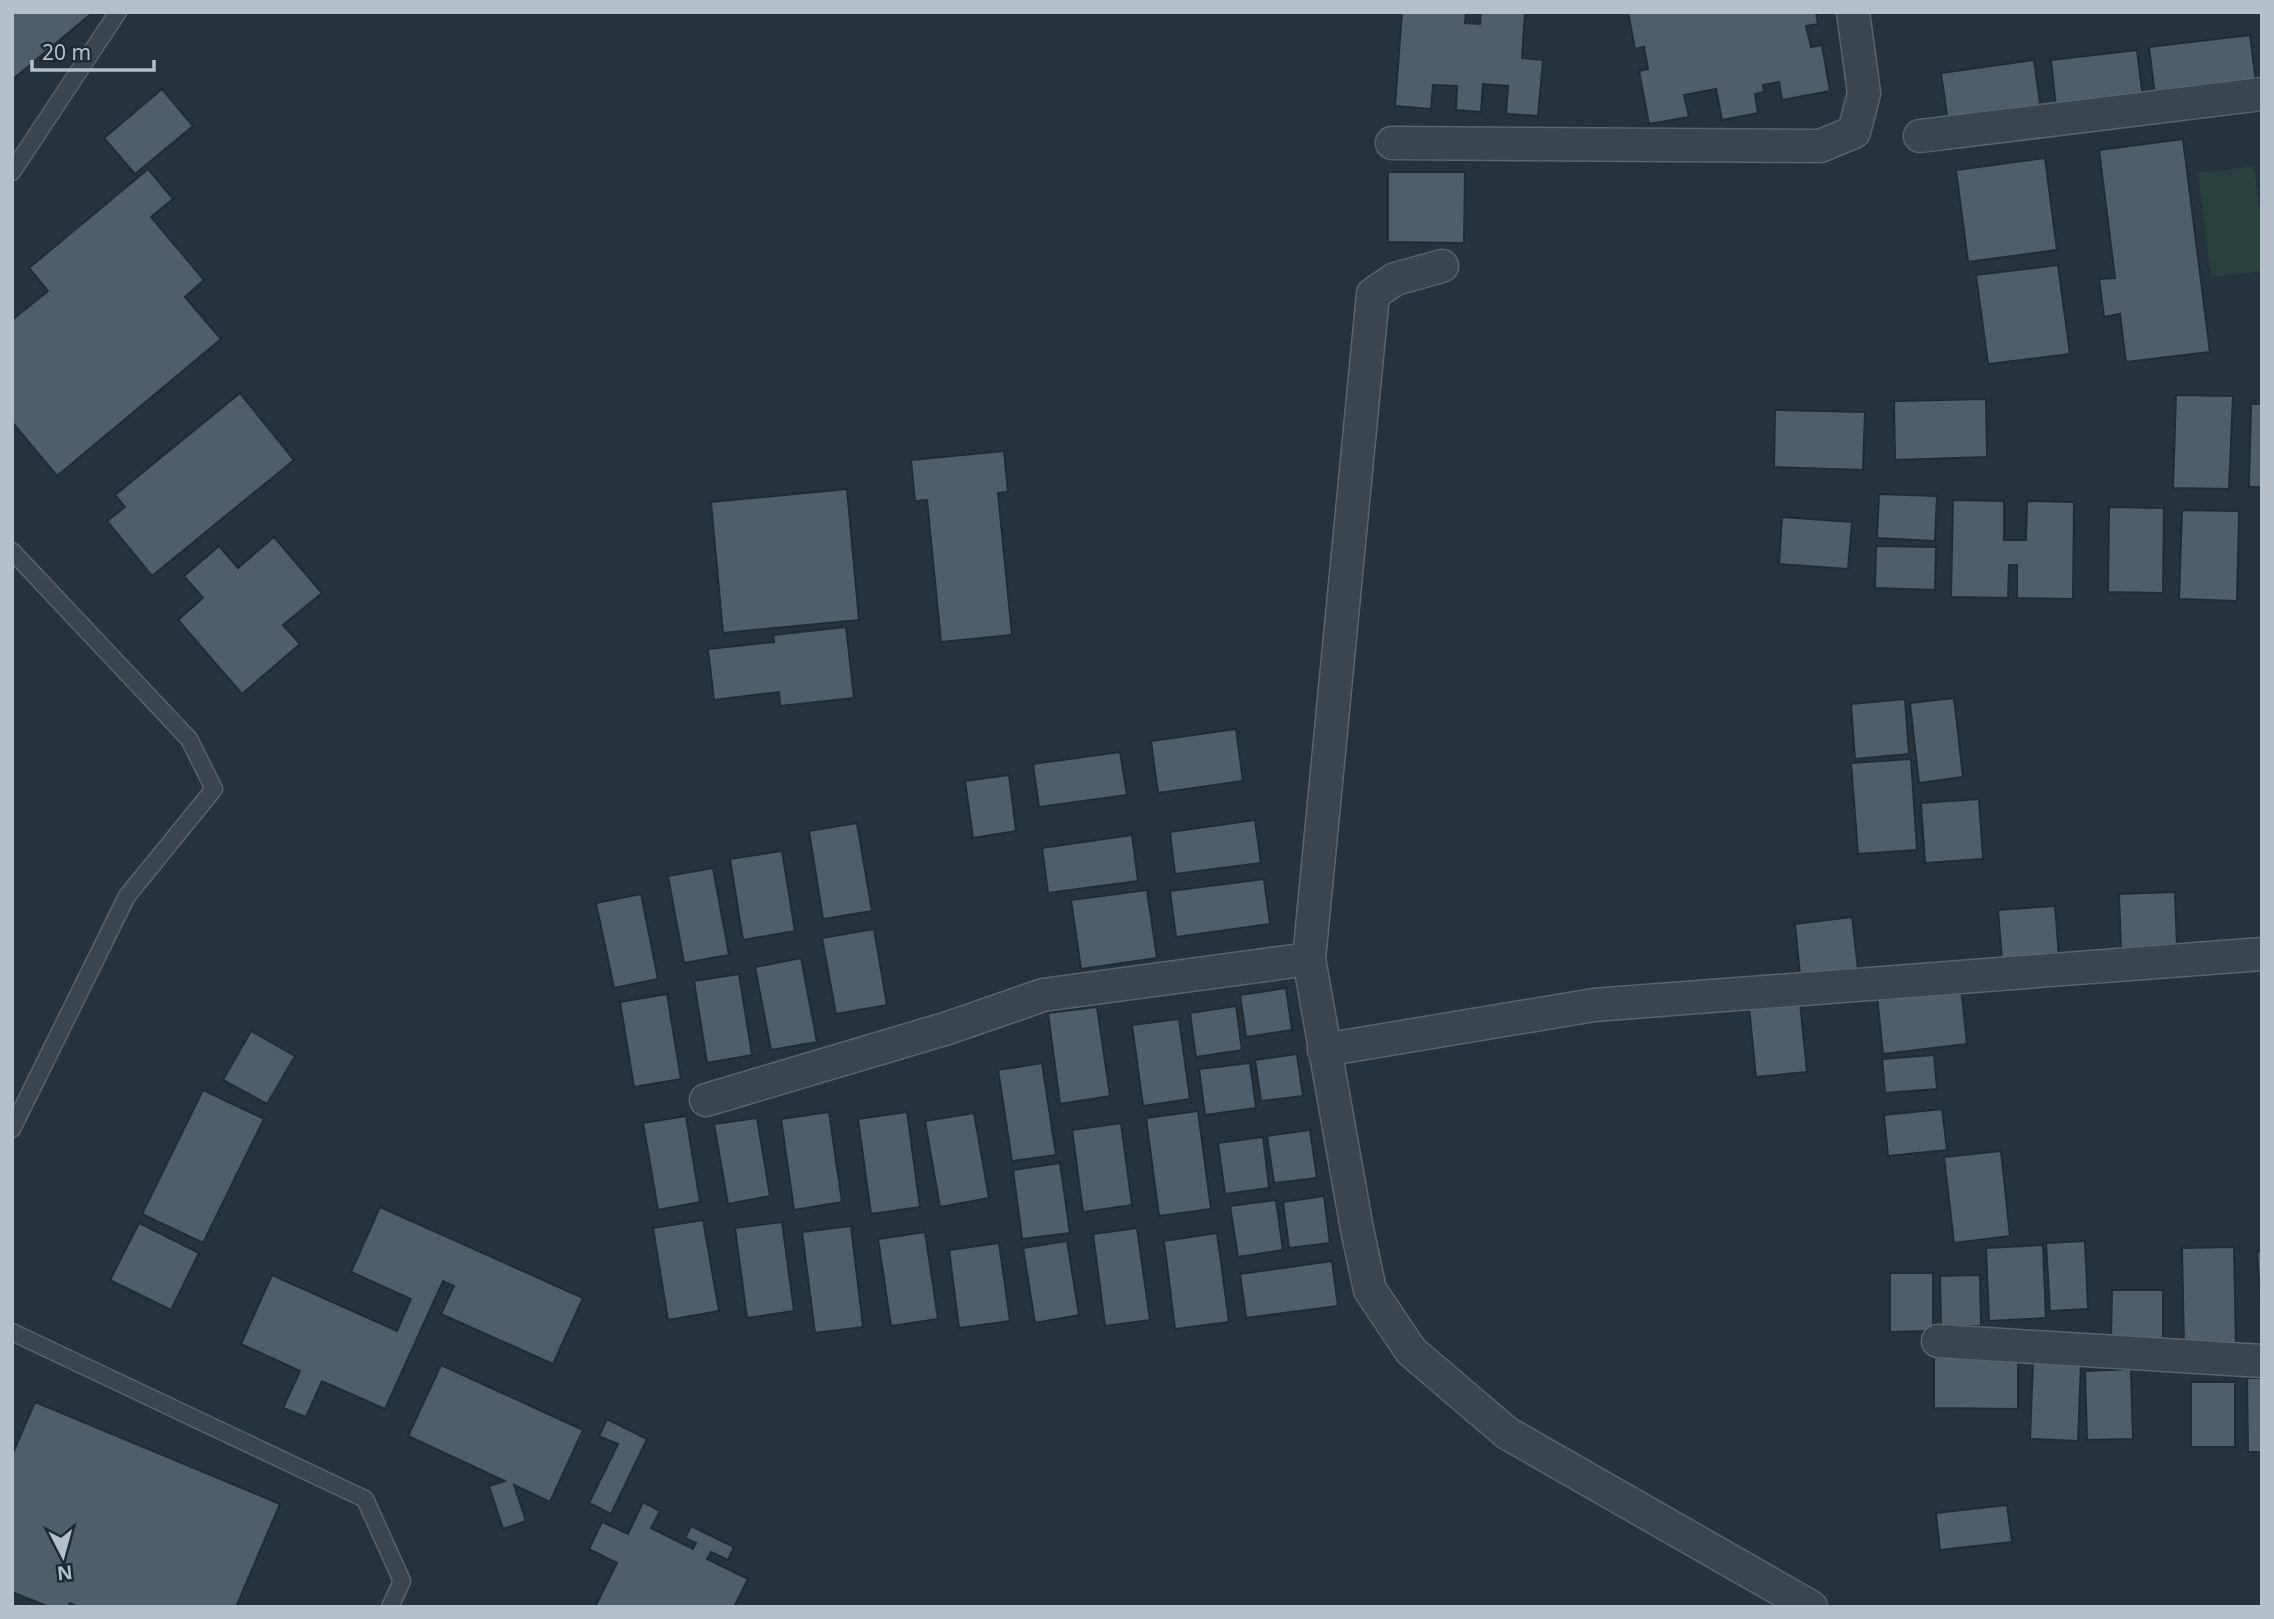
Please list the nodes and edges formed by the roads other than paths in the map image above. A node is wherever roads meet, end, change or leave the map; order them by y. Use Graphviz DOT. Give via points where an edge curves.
graph roads {
  1 [pos="118,12"];
  2 [pos="1853,12"];
  3 [pos="2262,94"];
  4 [pos="1920,136"];
  5 [pos="1392,143"];
  6 [pos="12,172"];
  7 [pos="1442,266"];
  8 [pos="12,551"];
  9 [pos="2262,954"];
  10 [pos="1309,959"];
  11 [pos="1325,1050"];
  12 [pos="706,1100"];
  13 [pos="12,1129"];
  14 [pos="12,1332"];
  15 [pos="1938,1341"];
  16 [pos="2262,1361"];
  17 [pos="390,1607"];
  18 [pos="1811,1607"];
  1 -- 6 [label="lane"];
  2 -- 5 [label="street" via="1864,93 1861,106 1854,132 1820,146"];
  3 -- 4 [label="street"];
  7 -- 10 [label="street" via="1395,279 1373,294"];
  8 -- 13 [label="lane" via="188,738 214,789 127,896"];
  9 -- 11 [label="street" via="1594,1005"];
  10 -- 11 [label="street"];
  10 -- 12 [label="street" via="1042,995"];
  11 -- 18 [label="street" via="1370,1290 1411,1351 1507,1433"];
  14 -- 17 [label="lane" via="365,1499 402,1581"];
  15 -- 16 [label="street"];
}
